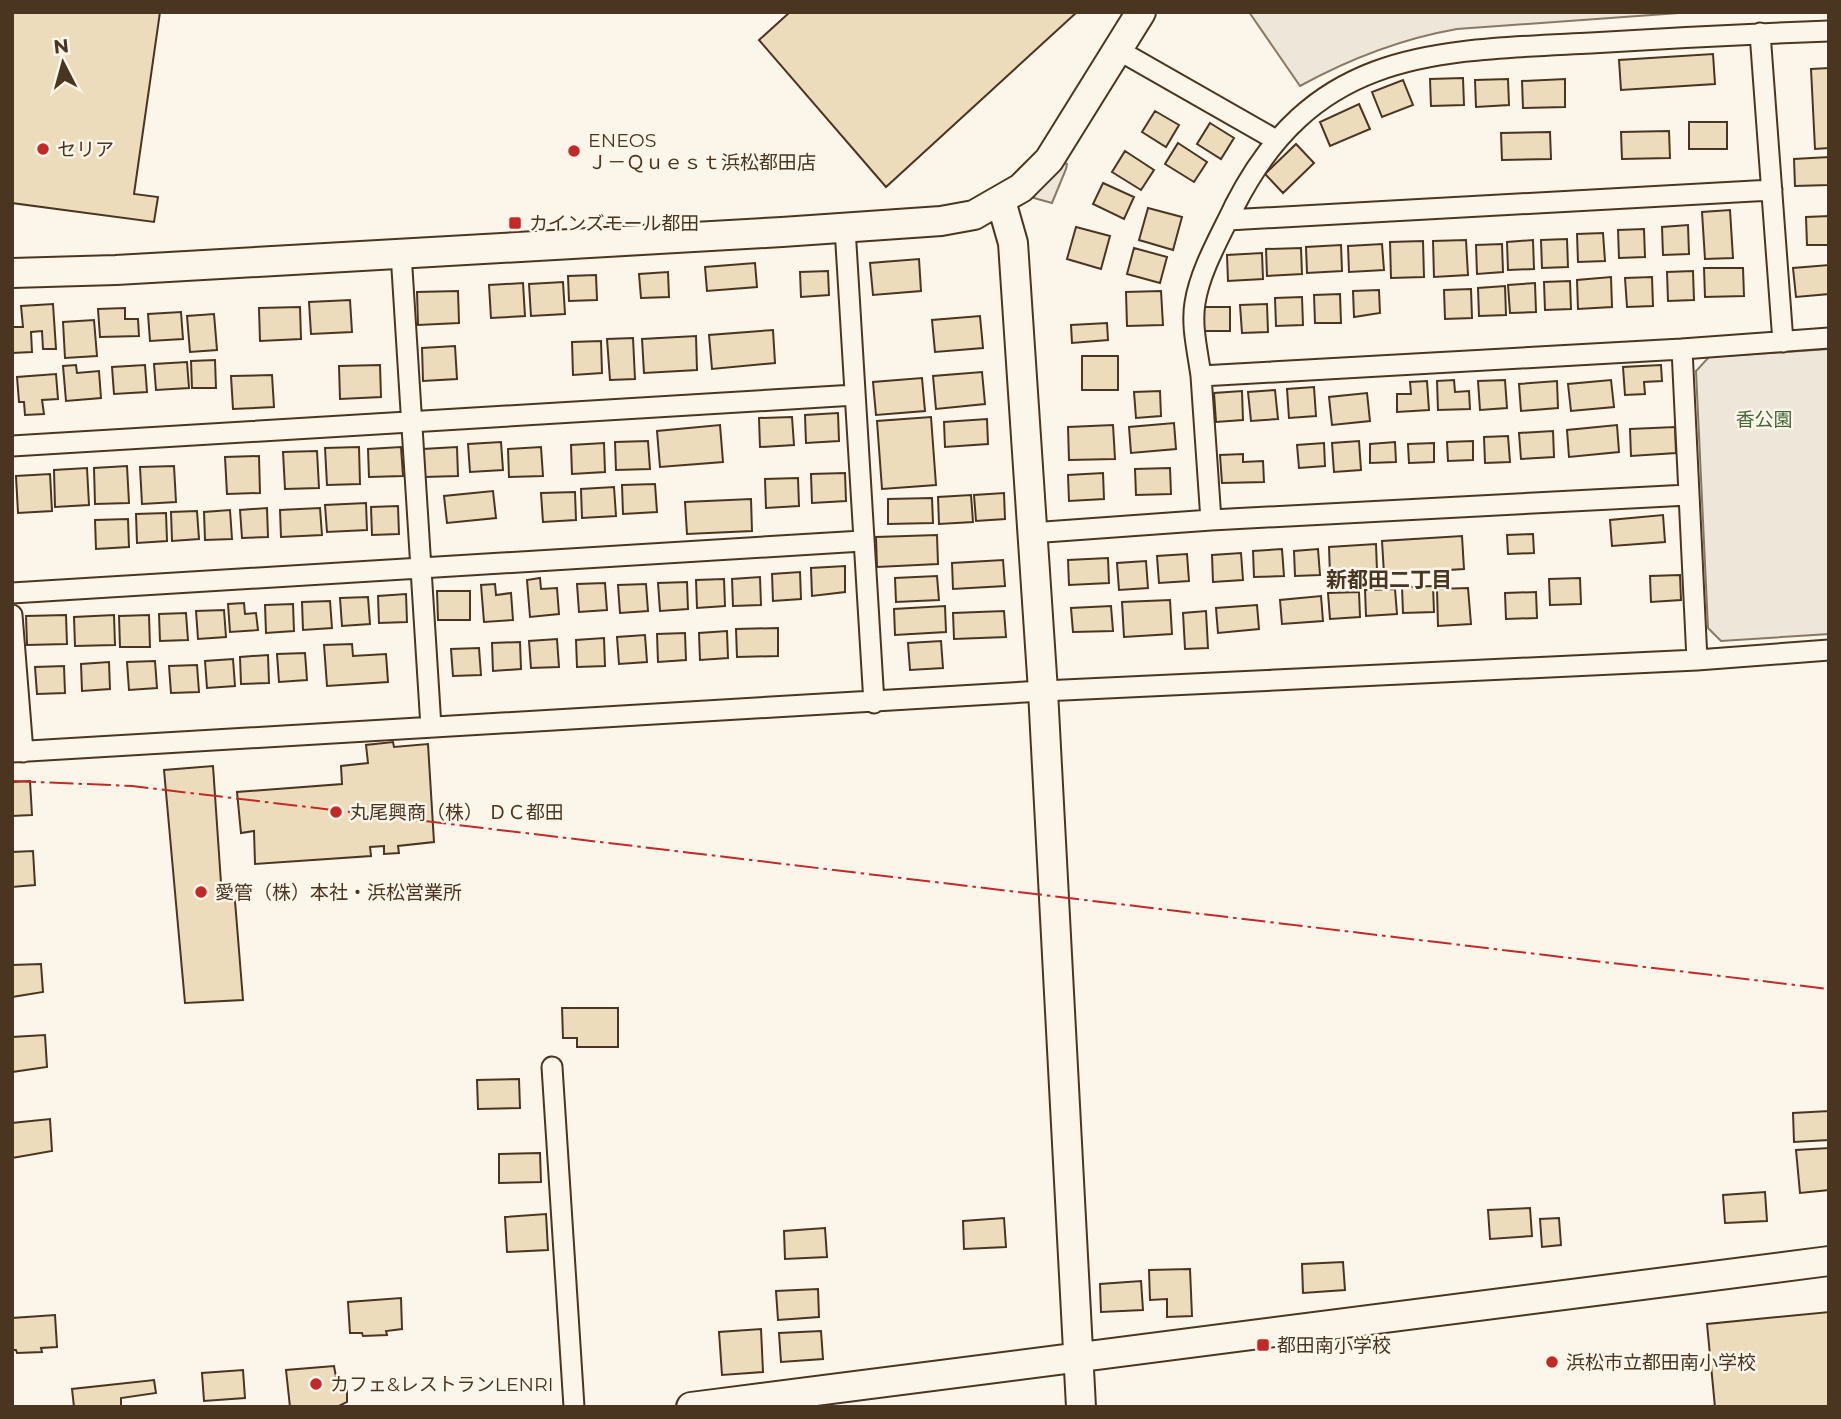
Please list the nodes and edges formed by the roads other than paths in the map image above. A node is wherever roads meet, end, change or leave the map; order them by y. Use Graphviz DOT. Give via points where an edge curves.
graph roads {
  1 [pos="1141,12"];
  2 [pos="1829,31"];
  3 [pos="1760,33"];
  4 [pos="1120,51"];
  5 [pos="1276,140"];
  6 [pos="1772,190"];
  7 [pos="1001,201"];
  8 [pos="1228,220"];
  9 [pos="845,228"];
  10 [pos="401,253"];
  11 [pos="12,273"];
  12 [pos="1829,338"];
  13 [pos="1783,342"];
  14 [pos="1682,349"];
  15 [pos="1201,376"];
  16 [pos="855,395"];
  17 [pos="413,423"];
  18 [pos="12,446"];
  19 [pos="1688,495"];
  20 [pos="1211,520"];
  21 [pos="1031,533"];
  22 [pos="863,541"];
  23 [pos="421,569"];
  24 [pos="12,593"];
  25 [pos="12,615"];
  26 [pos="1829,650"];
  27 [pos="1697,660"];
  28 [pos="1042,691"];
  29 [pos="874,703"];
  30 [pos="431,727"];
  31 [pos="17,752"];
  32 [pos="552,1067"];
  33 [pos="1829,1261"];
  34 [pos="1078,1357"];
  35 [pos="574,1407"];
  36 [pos="691,1407"];
  37 [pos="1081,1407"];
  1 -- 4 [label="street"];
  2 -- 3 [label="street"];
  3 -- 5 [label="street" via="1459,50 1415,59 1362,78 1314,104"];
  3 -- 6 [label="street"];
  4 -- 5 [label="street"];
  4 -- 7 [label="street" via="1049,160"];
  5 -- 8 [label="street" via="1246,183"];
  6 -- 8 [label="street"];
  6 -- 13 [label="street"];
  7 -- 9 [label="street" via="974,215 941,222"];
  7 -- 21 [label="street" via="1013,243"];
  8 -- 15 [label="street" via="1195,302"];
  9 -- 10 [label="street"];
  9 -- 16 [label="street"];
  10 -- 11 [label="street"];
  10 -- 17 [label="street"];
  12 -- 13 [label="street"];
  13 -- 14 [label="street"];
  14 -- 15 [label="street"];
  14 -- 19 [label="street"];
  15 -- 20 [label="street"];
  16 -- 17 [label="street"];
  16 -- 22 [label="street"];
  17 -- 18 [label="street"];
  17 -- 23 [label="street"];
  19 -- 20 [label="street"];
  19 -- 27 [label="street"];
  20 -- 21 [label="street"];
  21 -- 28 [label="street"];
  22 -- 23 [label="street"];
  22 -- 29 [label="street"];
  23 -- 24 [label="street"];
  23 -- 30 [label="street"];
  25 -- 31 [label="street"];
  26 -- 27 [label="street"];
  27 -- 28 [label="street"];
  28 -- 29 [label="street"];
  28 -- 34 [label="street"];
  29 -- 30 [label="street"];
  30 -- 31 [label="street"];
  32 -- 35 [label="street"];
  33 -- 34 [label="street"];
  34 -- 36 [label="street"];
  34 -- 37 [label="street"];
}
